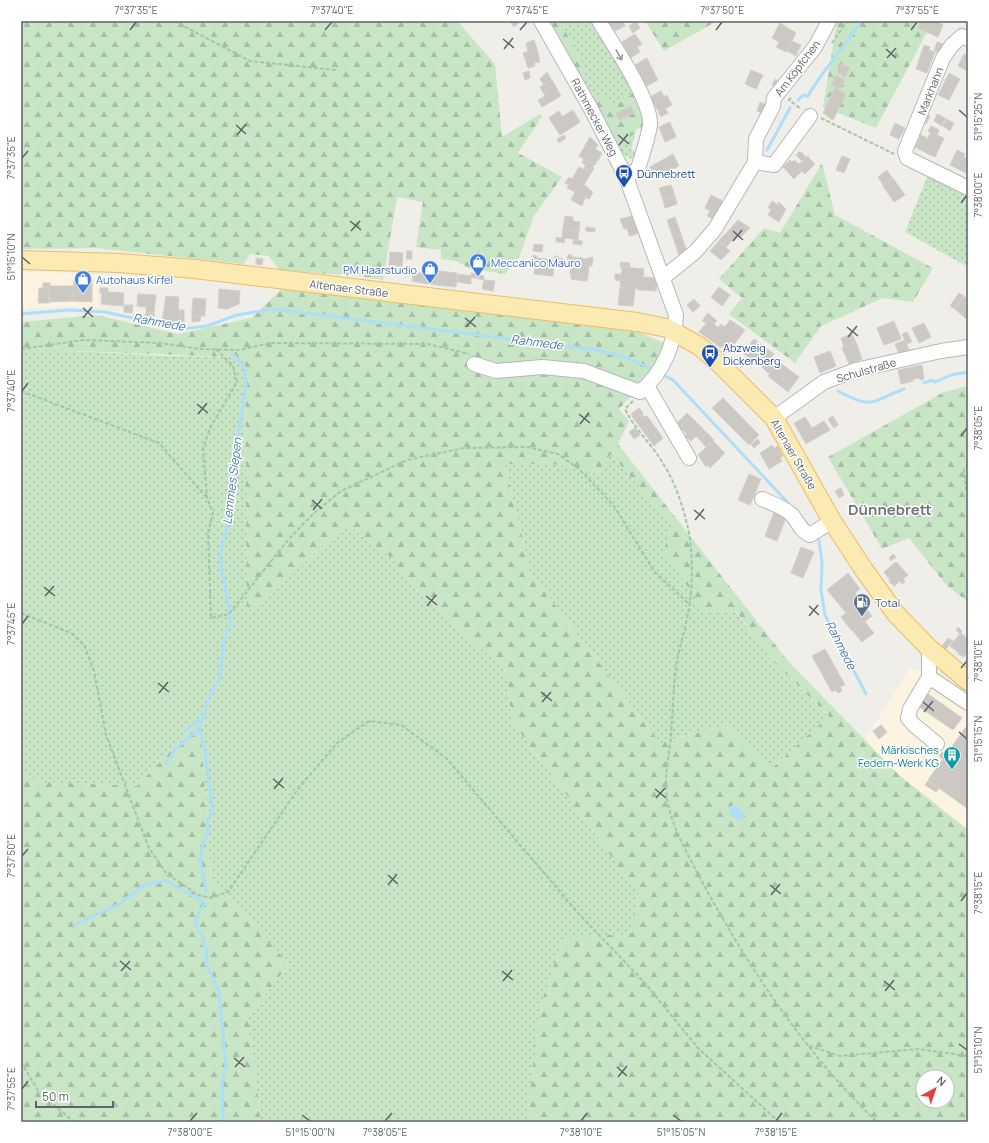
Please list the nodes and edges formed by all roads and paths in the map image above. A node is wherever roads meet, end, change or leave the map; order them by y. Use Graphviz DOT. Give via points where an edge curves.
graph roads {
  1 [pos="174,21"];
  2 [pos="540,21"];
  3 [pos="600,21"];
  4 [pos="829,21"];
  5 [pos="847,21"];
  6 [pos="968,39"];
  7 [pos="829,47"];
  8 [pos="336,70"];
  9 [pos="794,94"];
  10 [pos="810,116"];
  11 [pos="907,158"];
  12 [pos="755,162"];
  13 [pos="626,177"];
  14 [pos="968,188"];
  15 [pos="21,260"];
  16 [pos="664,277"];
  17 [pos="676,332"];
  18 [pos="968,347"];
  19 [pos="21,349"];
  20 [pos="216,349"];
  21 [pos="474,364"];
  22 [pos="650,382"];
  23 [pos="21,391"];
  24 [pos="774,418"];
  25 [pos="689,458"];
  26 [pos="968,464"];
  27 [pos="968,491"];
  28 [pos="207,498"];
  29 [pos="762,499"];
  30 [pos="832,521"];
  31 [pos="690,606"];
  32 [pos="21,613"];
  33 [pos="929,648"];
  34 [pos="929,677"];
  35 [pos="968,680"];
  36 [pos="968,703"];
  37 [pos="937,744"];
  38 [pos="808,1046"];
  39 [pos="968,1056"];
  40 [pos="21,1062"];
  41 [pos="74,1122"];
  42 [pos="779,1122"];
  43 [pos="877,1122"];
  1 -- 8 [label="path" via="250,60"];
  2 -- 13 [label="street, Rathmecker Weg" via="591,109"];
  3 -- 13 [label="street, one-way" via="648,111 650,124 638,169"];
  4 -- 12 [label="street, Am Köpfchen" via="816,48 774,98 773,106 756,138"];
  5 -- 7 [label="path"];
  6 -- 11 [label="street, Markhahn" via="962,36 943,58 905,151"];
  9 -- 10 [label="path" via="789,100"];
  10 -- 11 [label="path" via="825,119 897,156"];
  10 -- 12 [label="street" via="774,165"];
  11 -- 14 [label="street"];
  12 -- 16 [label="street, Am Köpfchen" via="715,228 695,252"];
  13 -- 16 [label="street, Rathmecker Weg"];
  15 -- 17 [label="main road, Altenaer Straße" via="119,263 195,269 637,322"];
  16 -- 17 [label="street, Rathmecker Weg" via="676,314"];
  17 -- 22 [label="street"];
  17 -- 24 [label="main road, Altenaer Straße" via="717,360"];
  18 -- 24 [label="street, Schulstraße" via="856,370 824,382"];
  19 -- 20 [label="path" via="83,340 161,343"];
  20 -- 21 [label="path" via="238,350 272,343 428,344 469,354"];
  20 -- 28 [label="path" via="233,366 237,382 210,428 204,449"];
  21 -- 22 [label="street" via="496,371 542,366"];
  22 -- 25 [label="street"];
  22 -- 31 [label="path" via="625,409 664,464 676,489 689,529 692,552"];
  23 -- 28 [label="path" via="159,443"];
  24 -- 30 [label="main road, Altenaer Straße"];
  26 -- 27 [label="path" via="964,469"];
  28 -- 31 [label="path" via="213,513 208,533 211,618 229,614 288,540 313,514 341,491 407,460 464,448 528,447 558,454 580,469 614,506 654,571"];
  29 -- 30 [label="street" via="791,514 804,532 814,533"];
  30 -- 33 [label="main road, Altenaer Straße" via="896,614"];
  31 -- 38 [label="path" via="676,668 666,784 670,812 686,850 722,916 775,1002"];
  32 -- 42 [label="path" via="71,633 84,645 94,672 106,735 149,848 166,873 188,890 211,898 228,892 298,789 337,743 369,722 400,725 446,758 579,914 644,982 698,1048"];
  33 -- 34 [label="street"];
  33 -- 35 [label="main road, Altenaer Straße"];
  34 -- 36 [label="street"];
  34 -- 37 [label="street" via="910,709 908,718"];
  38 -- 39 [label="path" via="840,1056 918,1049"];
  38 -- 43 [label="path" via="851,1097"];
  40 -- 41 [label="path" via="39,1092"];
}
